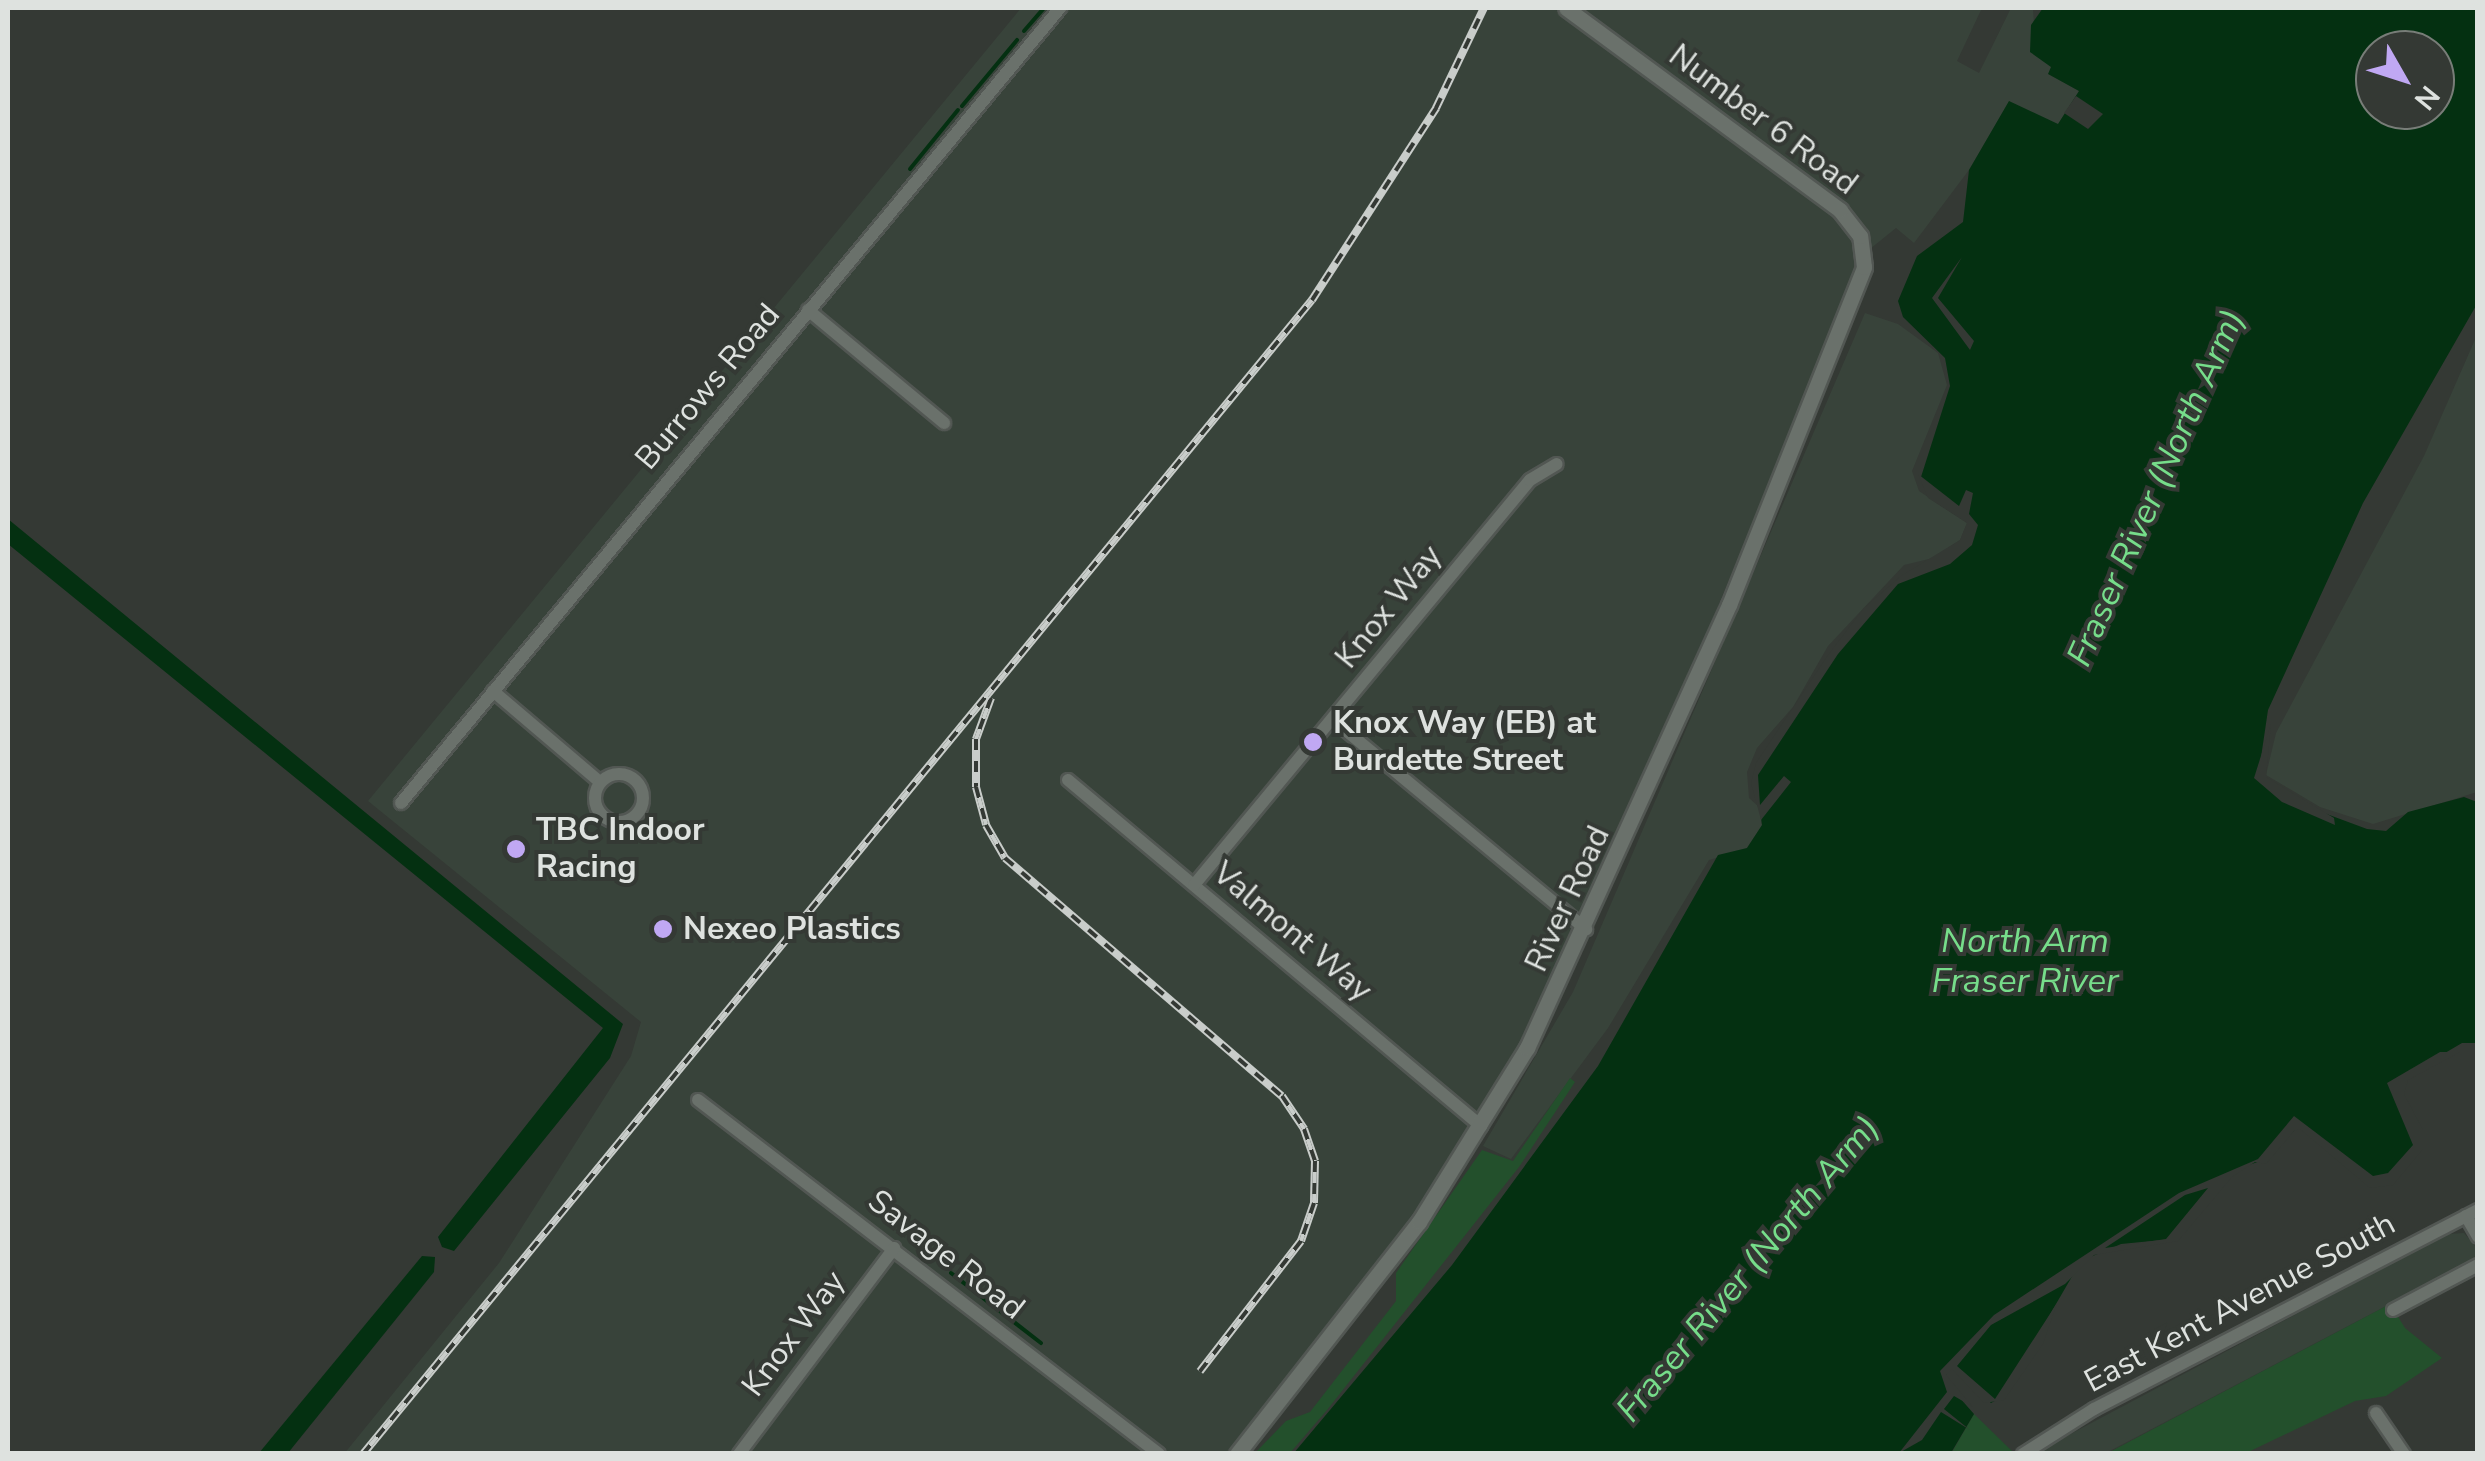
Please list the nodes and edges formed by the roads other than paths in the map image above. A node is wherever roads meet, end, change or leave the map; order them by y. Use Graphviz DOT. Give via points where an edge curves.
graph roads {
  1 [pos="1060,8"];
  2 [pos="1566,8"];
  3 [pos="1865,252"];
  4 [pos="808,310"];
  5 [pos="944,423"];
  6 [pos="1557,464"];
  7 [pos="493,690"];
  8 [pos="1332,719"];
  9 [pos="1068,780"];
  10 [pos="600,782"];
  11 [pos="401,803"];
  12 [pos="1194,885"];
  13 [pos="1586,929"];
  14 [pos="698,1100"];
  15 [pos="1481,1126"];
  16 [pos="2472,1213"];
  17 [pos="2478,1237"];
  18 [pos="894,1248"];
  19 [pos="2478,1265"];
  20 [pos="2394,1310"];
  21 [pos="2376,1413"];
  22 [pos="2026,1450"];
  23 [pos="739,1454"];
  24 [pos="1159,1454"];
  25 [pos="1236,1454"];
  26 [pos="2404,1454"];
  1 -- 4 [label="street, Burrows Road"];
  2 -- 3 [label="street, Number 6 Road" via="1840,210"];
  3 -- 13 [label="street, River Road" via="1860,282 1798,441"];
  4 -- 5 [label="street"];
  4 -- 7 [label="street, Burrows Road"];
  6 -- 8 [label="street, Knox Way" via="1530,480"];
  7 -- 10 [label="street"];
  7 -- 11 [label="street, Burrows Road"];
  8 -- 12 [label="street, Knox Way"];
  8 -- 13 [label="street"];
  9 -- 12 [label="street, Valmont Way"];
  12 -- 15 [label="street, Valmont Way"];
  13 -- 15 [label="street, River Road"];
  14 -- 18 [label="street, Savage Road"];
  15 -- 25 [label="street, River Road" via="1330,1341"];
  16 -- 17 [label="street"];
  16 -- 22 [label="street, East Kent Avenue South"];
  18 -- 23 [label="street, Knox Way"];
  18 -- 24 [label="street, Savage Road"];
  19 -- 20 [label="street"];
  21 -- 26 [label="street"];
}
